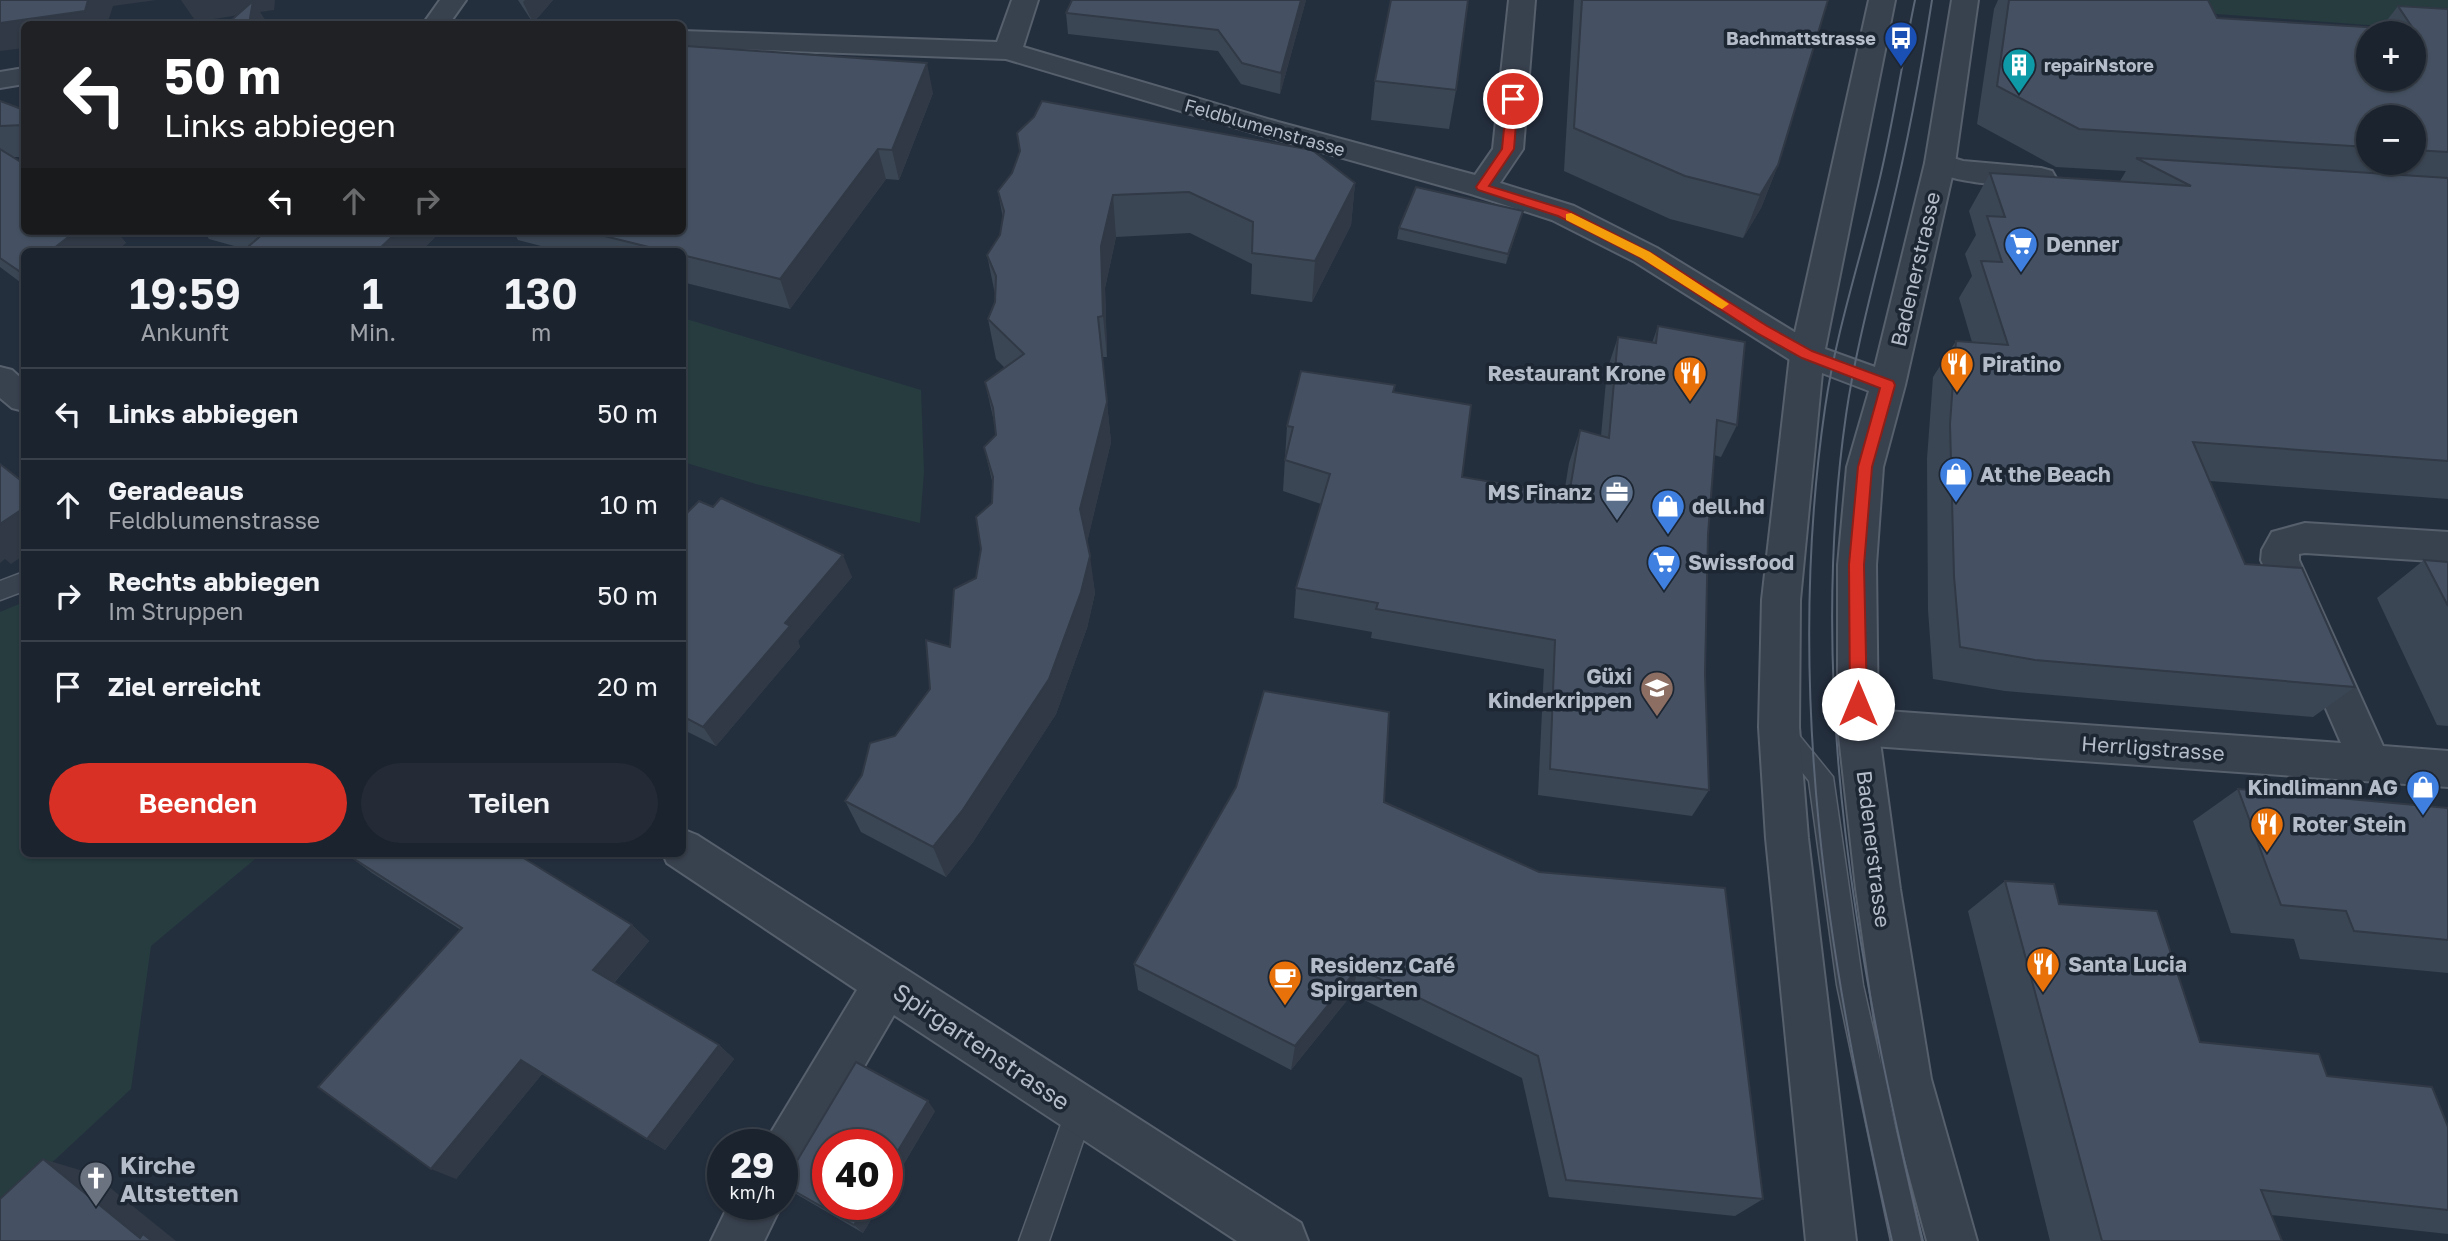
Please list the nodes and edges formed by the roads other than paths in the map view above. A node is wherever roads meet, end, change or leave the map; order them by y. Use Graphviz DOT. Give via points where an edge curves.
graph roads {
  1 [pos="453,0"];
  2 [pos="1025,0"];
  3 [pos="1522,0"];
  4 [pos="1882,0"];
  5 [pos="1965,0"];
  6 [pos="438,21"];
  7 [pos="686,39"];
  8 [pos="1007,51"];
  9 [pos="21,76"];
  10 [pos="0,80"];
  11 [pos="1940,163"];
  12 [pos="2064,180"];
  13 [pos="1482,187"];
  14 [pos="1807,355"];
  15 [pos="0,379"];
  16 [pos="1888,385"];
  17 [pos="21,396"];
  18 [pos="2448,547"];
  19 [pos="21,582"];
  20 [pos="0,591"];
  21 [pos="1779,727"];
  22 [pos="1858,727"];
  23 [pos="2369,761"];
  24 [pos="2448,769"];
  25 [pos="686,852"];
  26 [pos="888,982"];
  27 [pos="1079,1112"];
  28 [pos="798,1134"];
  29 [pos="748,1220"];
  30 [pos="736,1241"];
  31 [pos="1034,1241"];
  32 [pos="1283,1241"];
  33 [pos="1831,1241"];
  34 [pos="1906,1241"];
  35 [pos="1952,1241"];
  1 -- 6 [label="street"];
  2 -- 8 [label="street"];
  3 -- 13 [label="street" via="1508,149"];
  4 -- 14 [label="street"];
  5 -- 11 [label="street, Badenerstrasse"];
  7 -- 8 [label="street, Feldblumenstrasse"];
  8 -- 13 [label="street, Feldblumenstrasse"];
  9 -- 10 [label="street"];
  11 -- 12 [label="street" via="1959,170"];
  11 -- 16 [label="street, Badenerstrasse"];
  13 -- 14 [label="street, Feldblumenstrasse" via="1563,213 1646,255"];
  14 -- 16 [label="street, Feldblumenstrasse"];
  14 -- 21 [label="street" via="1781,600"];
  15 -- 17 [label="street"];
  16 -- 22 [label="street, Badenerstrasse" via="1865,467 1857,565"];
  18 -- 23 [label="street" via="2305,538 2285,542 2281,550 2280,560"];
  19 -- 20 [label="lane"];
  21 -- 33 [label="street"];
  21 -- 34 [label="lane" via="1821,777 1850,985"];
  22 -- 23 [label="street, Herrligstrasse"];
  22 -- 35 [label="street, Badenerstrasse" via="1908,1079"];
  23 -- 24 [label="street, Herrligstrasse"];
  25 -- 26 [label="street, Spirgartenstrasse"];
  26 -- 27 [label="street, Spirgartenstrasse"];
  26 -- 28 [label="street"];
  27 -- 31 [label="lane"];
  27 -- 32 [label="street, Spirgartenstrasse"];
  29 -- 30 [label="street"];
}
